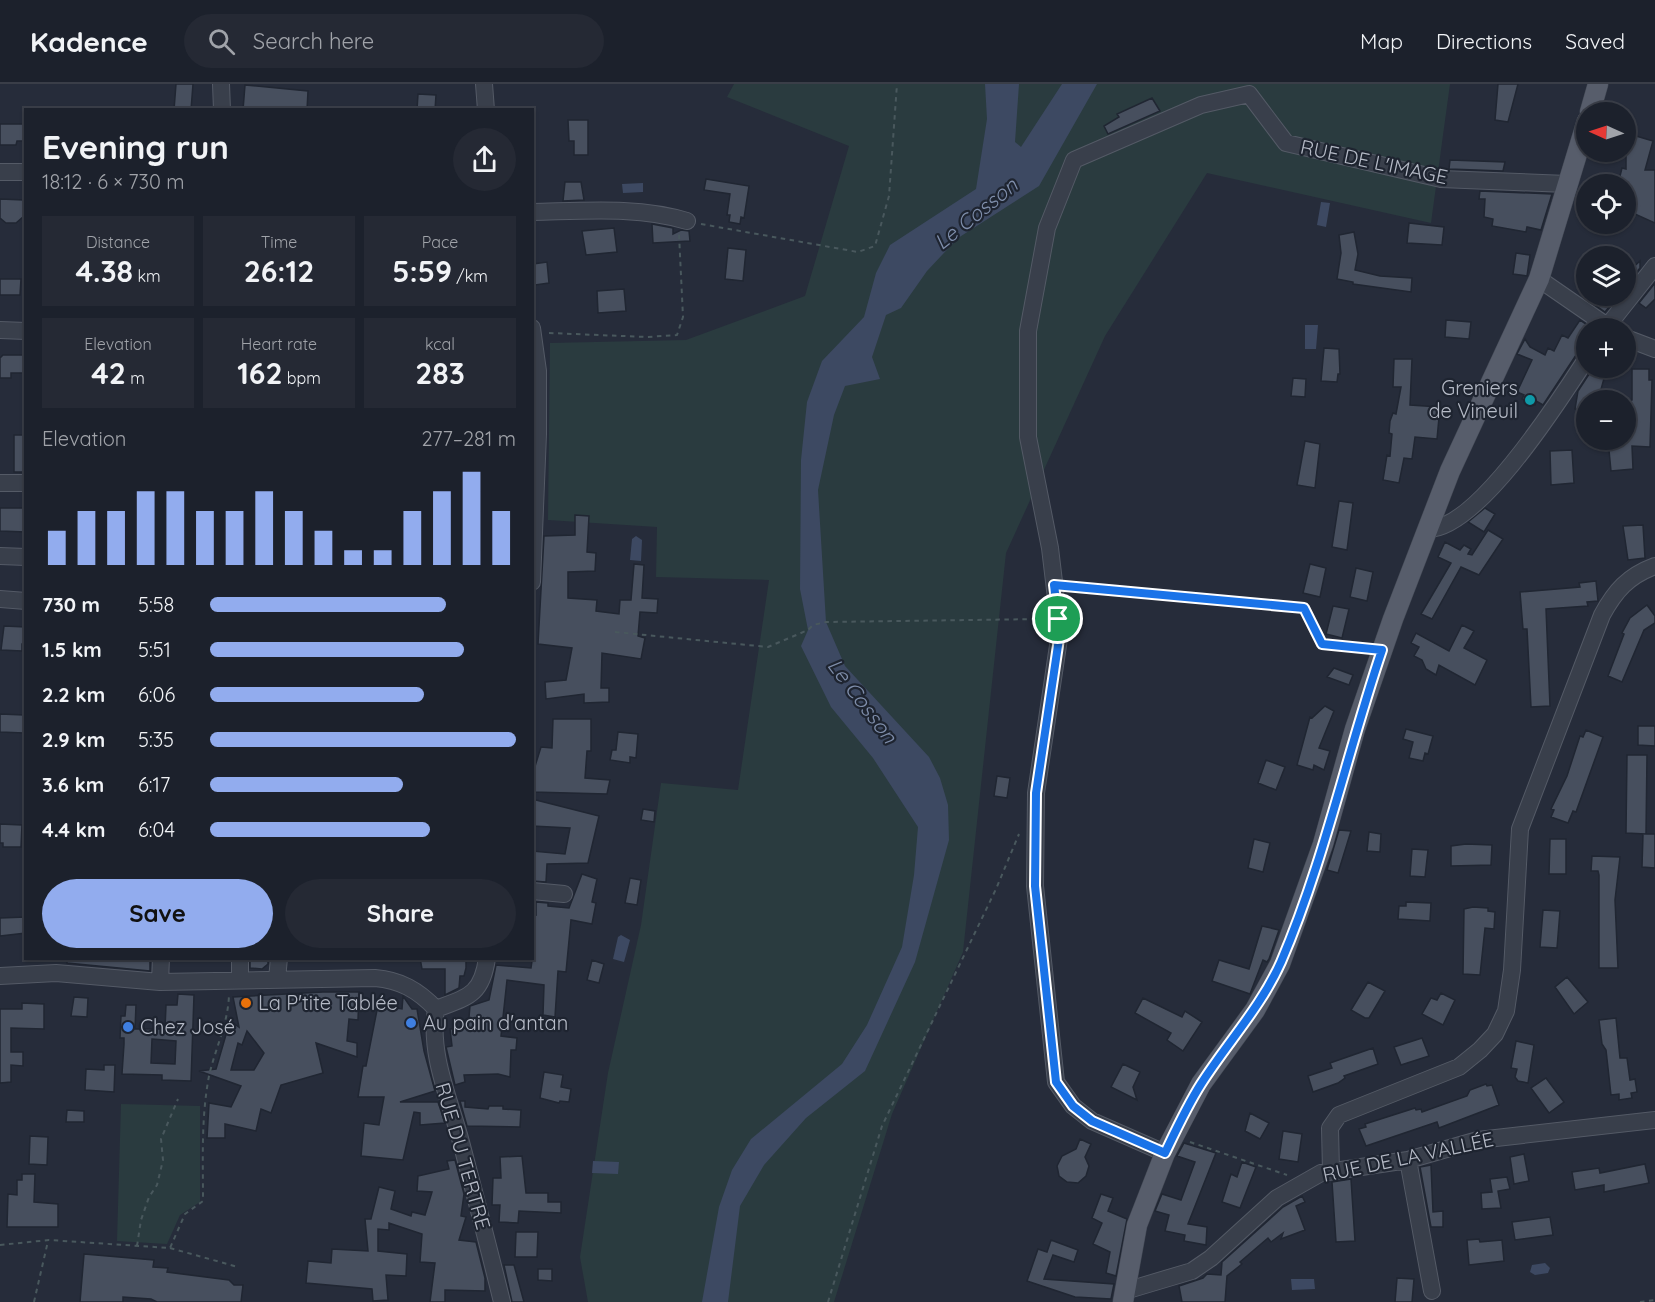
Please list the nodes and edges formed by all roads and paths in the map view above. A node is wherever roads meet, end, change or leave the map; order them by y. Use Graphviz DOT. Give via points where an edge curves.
graph roads {
  1 [pos="221,84"];
  2 [pos="484,84"];
  3 [pos="897,84"];
  4 [pos="1598,84"];
  5 [pos="1593,102"];
  6 [pos="222,108"];
  7 [pos="486,108"];
  8 [pos="1576,157"];
  9 [pos="0,172"];
  10 [pos="24,172"];
  11 [pos="1568,184"];
  12 [pos="534,212"];
  13 [pos="687,221"];
  14 [pos="1655,266"];
  15 [pos="1539,279"];
  16 [pos="1594,318"];
  17 [pos="1616,318"];
  18 [pos="0,330"];
  19 [pos="534,330"];
  20 [pos="24,331"];
  21 [pos="534,340"];
  22 [pos="1636,342"];
  23 [pos="1655,349"];
  24 [pos="1576,375"];
  25 [pos="0,483"];
  26 [pos="24,483"];
  27 [pos="1427,529"];
  28 [pos="534,533"];
  29 [pos="0,556"];
  30 [pos="24,557"];
  31 [pos="1655,566"];
  32 [pos="1054,585"];
  33 [pos="0,599"];
  34 [pos="24,601"];
  35 [pos="1058,619"];
  36 [pos="615,632"];
  37 [pos="1382,650"];
  38 [pos="1023,825"];
  39 [pos="534,891"];
  40 [pos="564,894"];
  41 [pos="161,960"];
  42 [pos="240,960"];
  43 [pos="279,960"];
  44 [pos="487,960"];
  45 [pos="0,976"];
  46 [pos="277,978"];
  47 [pos="235,980"];
  48 [pos="160,982"];
  49 [pos="436,1009"];
  50 [pos="178,1099"];
  51 [pos="1655,1120"];
  52 [pos="1169,1144"];
  53 [pos="1408,1160"];
  54 [pos="1331,1171"];
  55 [pos="1302,1182"];
  56 [pos="49,1240"];
  57 [pos="0,1245"];
  58 [pos="138,1246"];
  59 [pos="170,1248"];
  60 [pos="238,1267"];
  61 [pos="1432,1291"];
  62 [pos="1124,1296"];
  63 [pos="1655,1300"];
  64 [pos="33,1302"];
  65 [pos="502,1302"];
  66 [pos="828,1302"];
  67 [pos="1640,1302"];
  1 -- 6 [label="street"];
  2 -- 7 [label="street"];
  3 -- 13 [label="path" via="889,195 875,246 858,252"];
  4 -- 5 [label="main road"];
  8 -- 11 [label="main road"];
  9 -- 10 [label="street"];
  11 -- 15 [label="main road"];
  11 -- 32 [label="street, RUE DE L'IMAGE" via="1441,179 1286,143 1249,94 1201,105 1074,160 1047,228 1028,331 1028,437"];
  12 -- 13 [label="street" via="620,211"];
  13 -- 19 [label="path" via="678,230 683,317 677,335 647,338"];
  14 -- 17 [label="street"];
  15 -- 16 [label="street"];
  15 -- 27 [label="main road" via="1464,439"];
  18 -- 20 [label="street"];
  21 -- 28 [label="street" via="538,434"];
  22 -- 23 [label="street"];
  24 -- 27 [label="street" via="1546,422 1464,515 1444,526"];
  25 -- 26 [label="street"];
  27 -- 37 [label="main road"];
  29 -- 30 [label="street"];
  31 -- 54 [label="street" via="1636,573 1614,592 1602,615 1520,829 1512,970 1506,1011 1495,1034 1459,1067 1339,1114 1330,1128"];
  32 -- 35 [label="street"];
  32 -- 37 [label="path" via="1304,608 1322,644"];
  33 -- 34 [label="street"];
  35 -- 36 [label="path" via="826,622 768,647"];
  35 -- 52 [label="street" via="1060,632 1036,793 1035,874 1056,1082 1073,1106 1092,1121"];
  37 -- 52 [label="main road" via="1319,855 1280,964 1255,1010 1201,1084"];
  38 -- 66 [label="path" via="882,1126"];
  39 -- 40 [label="street"];
  41 -- 48 [label="street"];
  42 -- 47 [label="street"];
  43 -- 46 [label="street"];
  44 -- 49 [label="street" via="484,980 477,991"];
  45 -- 48 [label="street" via="56,973"];
  46 -- 47 [label="street"];
  46 -- 49 [label="street" via="388,979 412,988"];
  47 -- 48 [label="street"];
  47 -- 59 [label="path" via="203,1115 203,1201 185,1214"];
  49 -- 65 [label="street, RUE DU TERTRE" via="432,1032 438,1067"];
  50 -- 58 [label="path" via="161,1139 161,1168 141,1220"];
  51 -- 53 [label="street, RUE DE LA VALLÉE" via="1478,1140"];
  52 -- 55 [label="path"];
  52 -- 62 [label="main road" via="1137,1225"];
  53 -- 54 [label="street, RUE DE LA VALLÉE"];
  53 -- 61 [label="street"];
  54 -- 55 [label="street, RUE DE LA VALLÉE"];
  55 -- 62 [label="street, RUE DE LA VALLÉE" via="1277,1198 1192,1271"];
  56 -- 57 [label="path"];
  56 -- 58 [label="path"];
  56 -- 64 [label="path"];
  58 -- 59 [label="path"];
  59 -- 60 [label="path"];
  63 -- 67 [label="path"];
}
